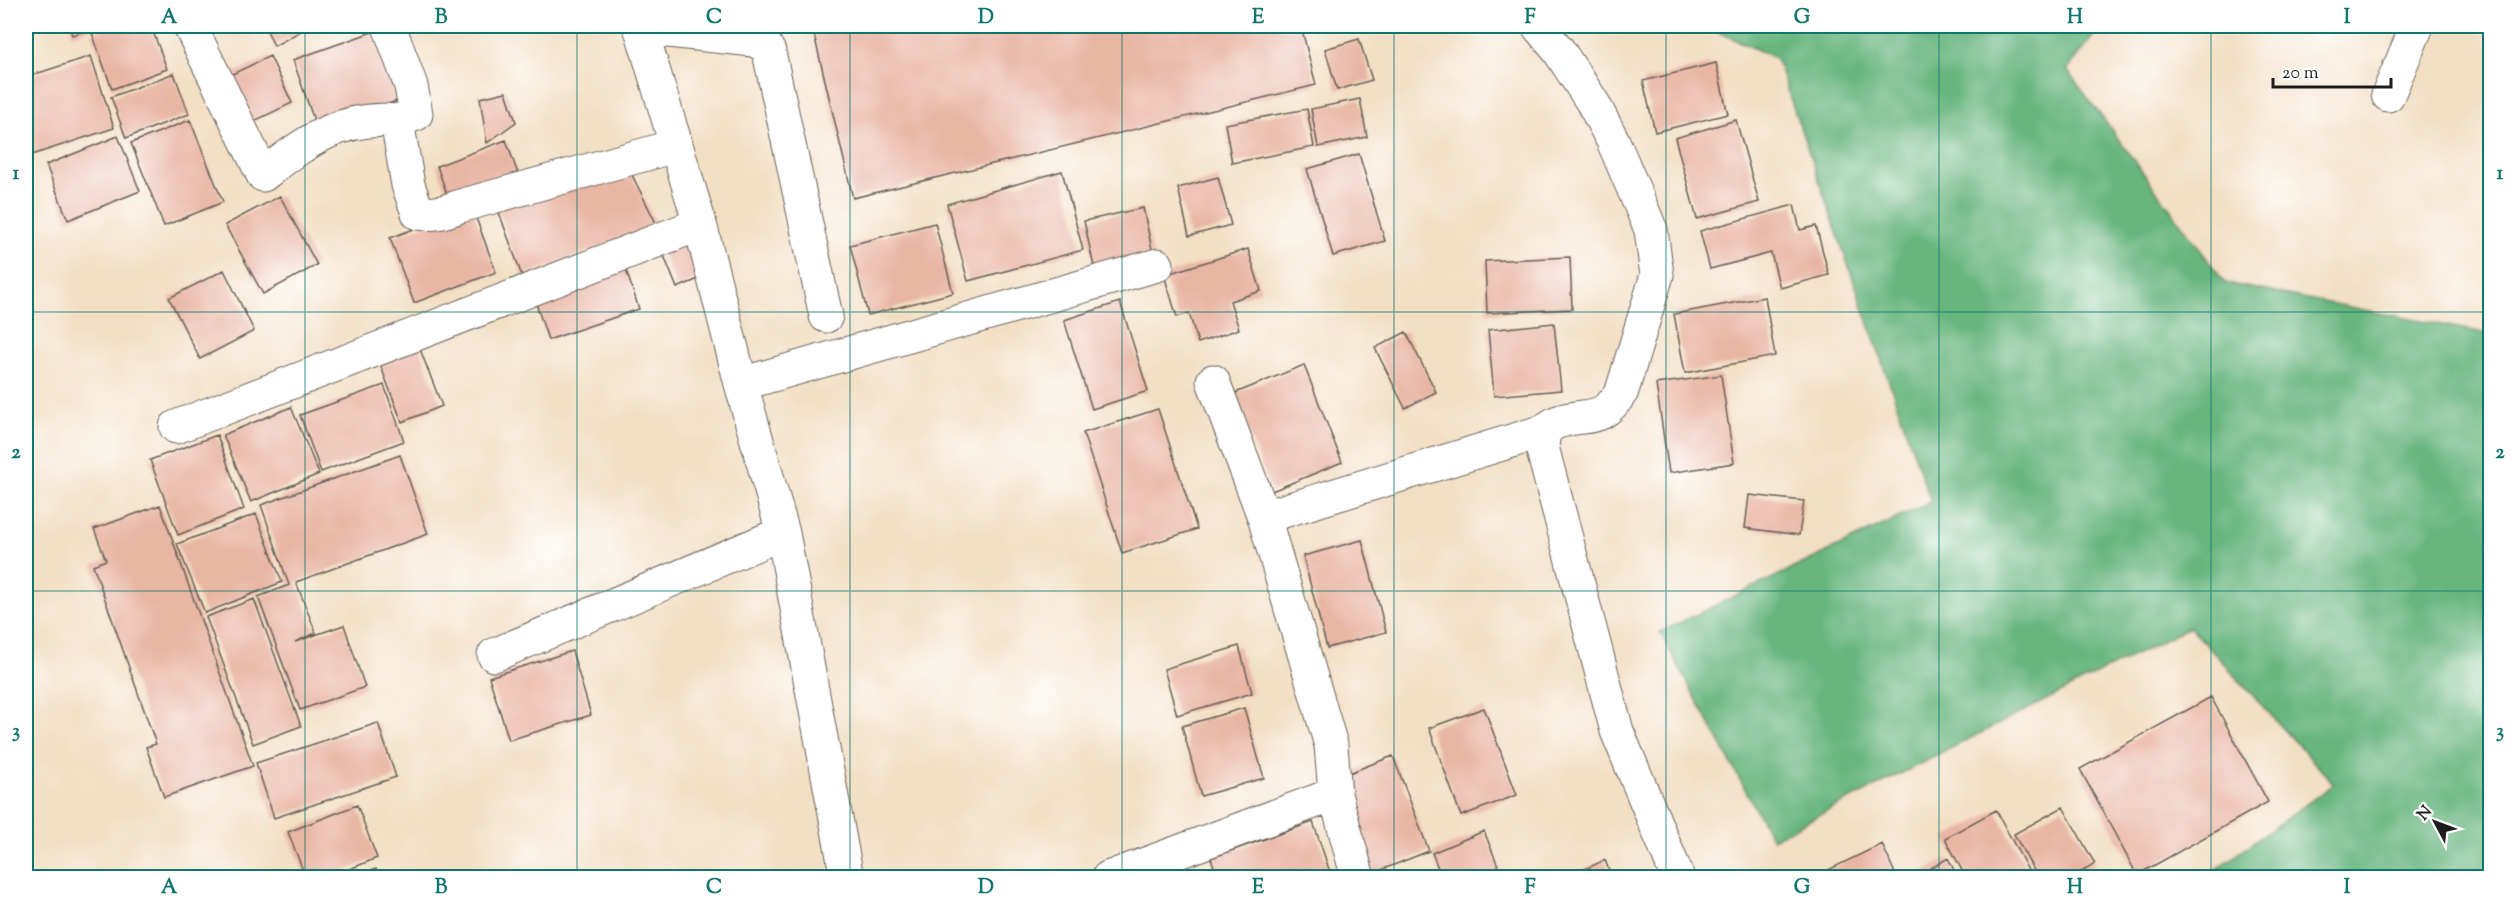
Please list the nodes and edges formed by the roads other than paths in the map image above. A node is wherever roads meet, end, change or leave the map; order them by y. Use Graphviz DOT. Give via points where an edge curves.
graph roads {
  1 [pos="190,26"];
  2 [pos="389,26"];
  3 [pos="1538,26"];
  4 [pos="2416,26"];
  5 [pos="640,27"];
  6 [pos="2388,95"];
  7 [pos="397,121"];
  8 [pos="675,146"];
  9 [pos="700,224"];
  10 [pos="1157,265"];
  11 [pos="826,316"];
  12 [pos="1213,381"];
  13 [pos="741,384"];
  14 [pos="176,427"];
  15 [pos="1544,430"];
  16 [pos="1264,517"];
  17 [pos="783,533"];
  18 [pos="494,655"];
  19 [pos="1335,794"];
  20 [pos="847,878"];
  21 [pos="1108,878"];
  22 [pos="1358,878"];
  23 [pos="1677,878"];
  1 -- 7 [label="street" via="263,175 311,139 342,125 375,119"];
  2 -- 7 [label="street" via="411,86 416,114"];
  3 -- 15 [label="street" via="1576,75 1613,141 1651,230 1657,275 1622,392 1613,405 1593,417 1559,421"];
  4 -- 6 [label="street"];
  5 -- 8 [label="street"];
  5 -- 11 [label="street" via="753,40 765,45"];
  7 -- 8 [label="street" via="408,185 418,213 432,215"];
  8 -- 9 [label="street"];
  9 -- 13 [label="street"];
  9 -- 14 [label="street"];
  10 -- 13 [label="street"];
  12 -- 16 [label="street"];
  13 -- 17 [label="street"];
  15 -- 16 [label="street"];
  15 -- 23 [label="street" via="1542,447 1617,731"];
  16 -- 19 [label="street" via="1331,745"];
  17 -- 18 [label="street"];
  17 -- 20 [label="street"];
  19 -- 21 [label="street"];
  19 -- 22 [label="street"];
}
